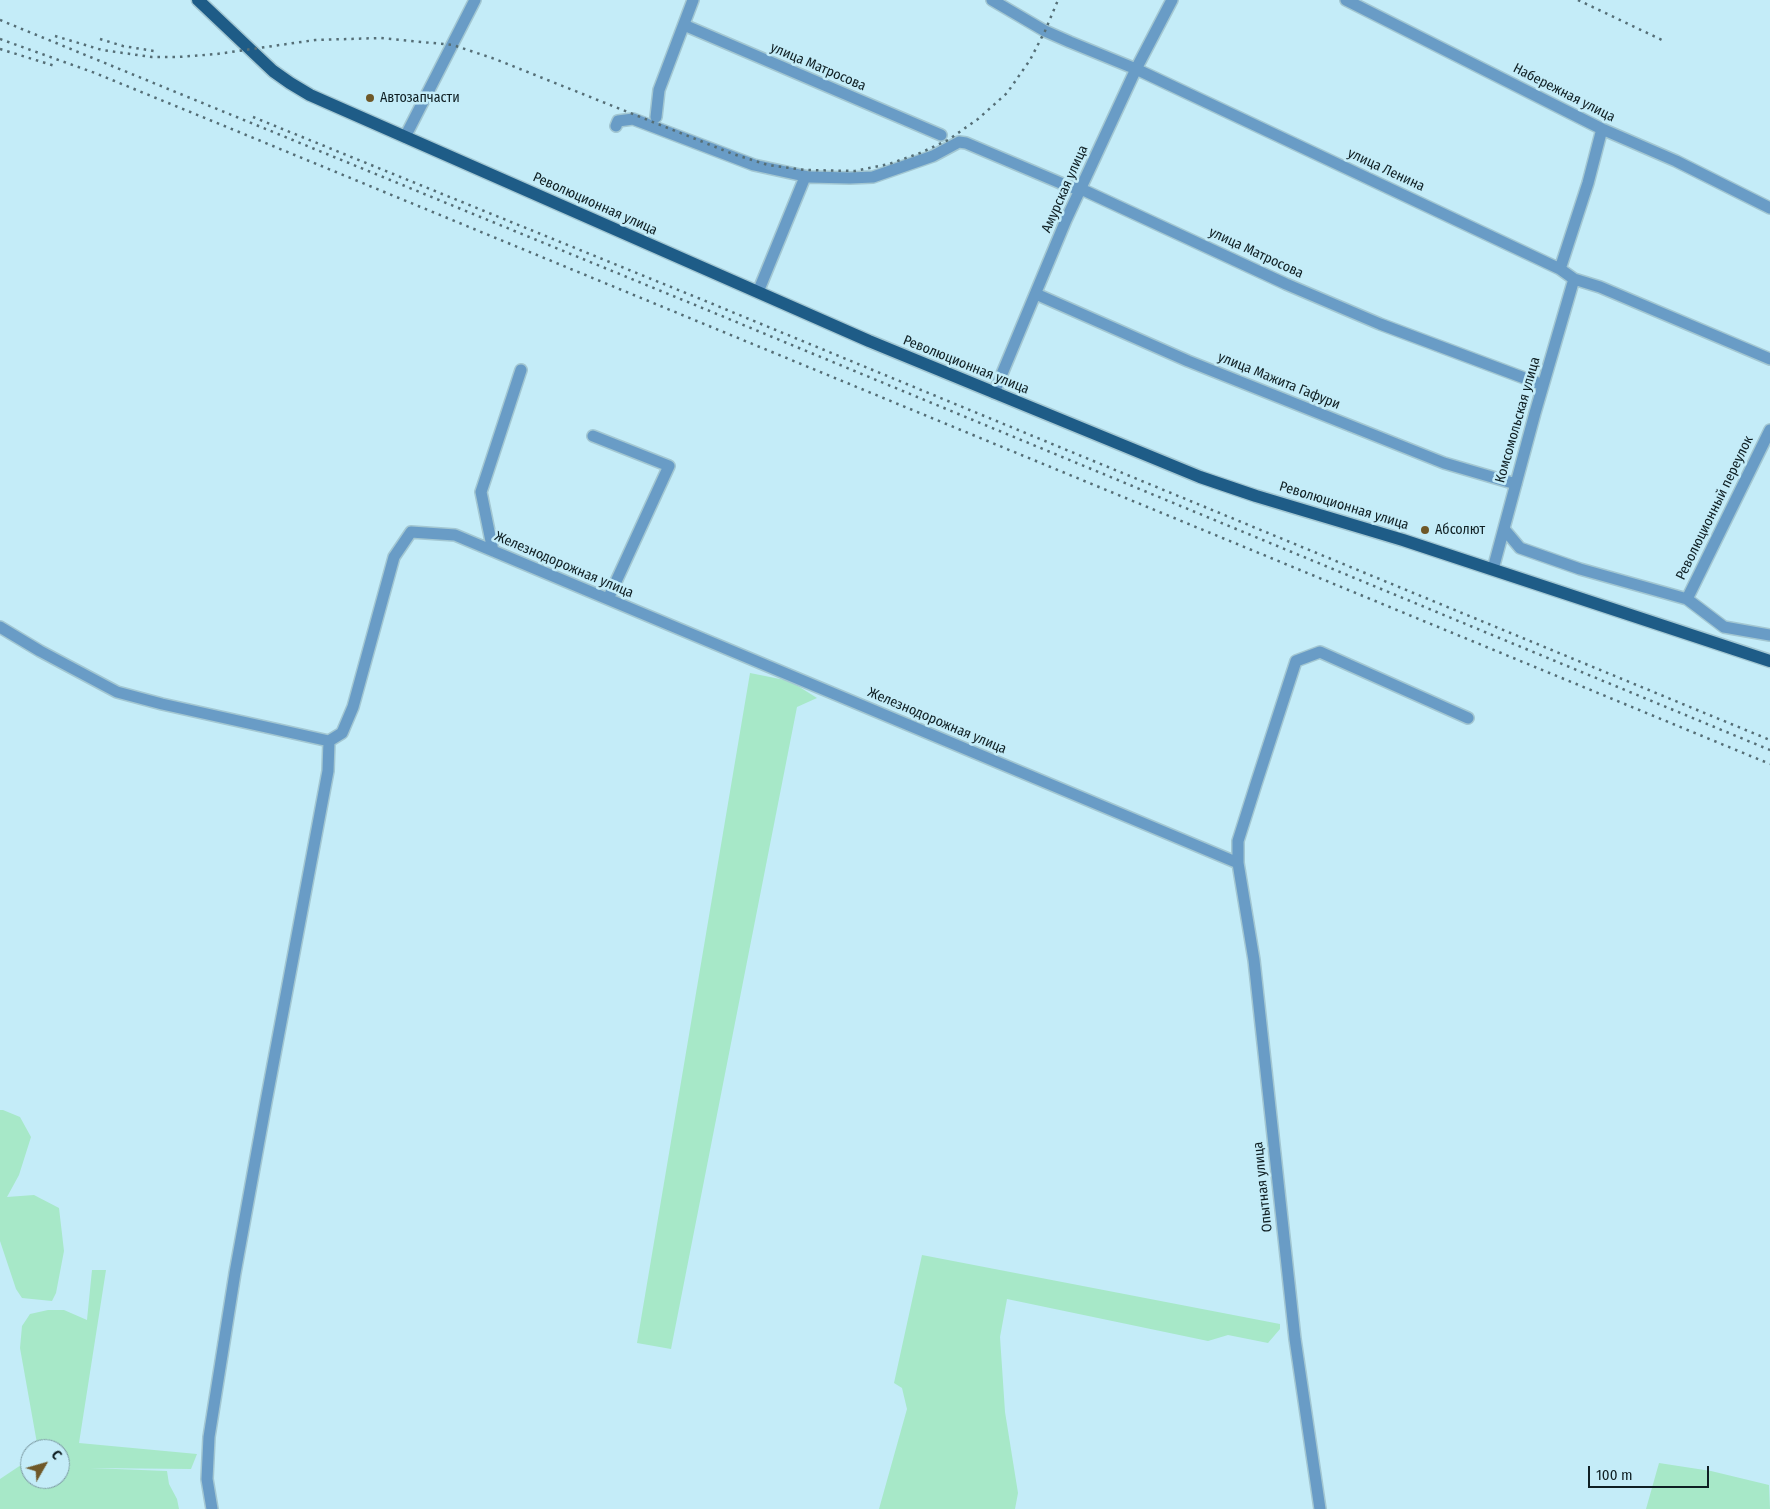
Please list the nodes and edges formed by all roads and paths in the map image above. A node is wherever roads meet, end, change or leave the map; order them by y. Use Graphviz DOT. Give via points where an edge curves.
graph roads {
  1 [pos="198,0"];
  2 [pos="475,0"];
  3 [pos="693,0"];
  4 [pos="992,0"];
  5 [pos="1172,0"];
  6 [pos="1346,0"];
  7 [pos="684,25"];
  8 [pos="1136,69"];
  9 [pos="656,117"];
  10 [pos="616,126"];
  11 [pos="1602,129"];
  12 [pos="941,136"];
  13 [pos="405,137"];
  14 [pos="805,177"];
  15 [pos="1080,189"];
  16 [pos="1770,208"];
  17 [pos="1560,269"];
  18 [pos="1574,279"];
  19 [pos="758,292"];
  20 [pos="1036,294"];
  21 [pos="1770,359"];
  22 [pos="521,370"];
  23 [pos="1544,385"];
  24 [pos="994,394"];
  25 [pos="1770,430"];
  26 [pos="593,436"];
  27 [pos="1516,484"];
  28 [pos="1504,529"];
  29 [pos="492,551"];
  30 [pos="1493,569"];
  31 [pos="608,599"];
  32 [pos="1687,599"];
  33 [pos="0,627"];
  34 [pos="1770,634"];
  35 [pos="1770,661"];
  36 [pos="1468,718"];
  37 [pos="329,742"];
  38 [pos="1238,863"];
  39 [pos="212,1509"];
  40 [pos="1320,1509"];
  1 -- 13 [label="main road, Революционная улица" via="290,83"];
  2 -- 13 [label="street"];
  3 -- 7 [label="street"];
  4 -- 8 [label="street, улица Ленина" via="1045,31"];
  5 -- 8 [label="street, Амурская улица"];
  6 -- 11 [label="street, Набережная улица"];
  7 -- 9 [label="street" via="659,90"];
  7 -- 12 [label="street, улица Матросова"];
  8 -- 15 [label="street, Амурская улица"];
  8 -- 17 [label="street, улица Ленина"];
  10 -- 14 [label="street" via="618,122 633,119 754,165"];
  11 -- 16 [label="street, Набережная улица"];
  11 -- 17 [label="street"];
  13 -- 19 [label="main road, Революционная улица"];
  14 -- 15 [label="street, улица Матросова" via="873,177 933,156 959,142"];
  14 -- 19 [label="street"];
  15 -- 20 [label="street, Амурская улица"];
  15 -- 23 [label="street, улица Матросова" via="1380,324"];
  17 -- 18 [label="street, улица Ленина"];
  18 -- 21 [label="street, улица Ленина"];
  18 -- 23 [label="street, Комсомольская улица"];
  19 -- 24 [label="main road, Революционная улица"];
  20 -- 24 [label="street, Амурская улица"];
  20 -- 27 [label="street, улица Мажита Гафури" via="1188,361 1426,456"];
  22 -- 29 [label="street" via="481,492"];
  23 -- 27 [label="street, Комсомольская улица"];
  24 -- 30 [label="main road, Революционная улица" via="1200,477"];
  25 -- 32 [label="street, Революционный переулок"];
  26 -- 31 [label="street" via="669,466"];
  27 -- 28 [label="street, Комсомольская улица"];
  28 -- 30 [label="street, Комсомольская улица"];
  28 -- 32 [label="street" via="1520,548 1580,569"];
  29 -- 31 [label="street, Железнодорожная улица"];
  29 -- 37 [label="street, Железнодорожная улица" via="454,535 411,532 394,557 353,707 342,734"];
  30 -- 35 [label="main road, Революционная улица"];
  31 -- 38 [label="street, Железнодорожная улица"];
  32 -- 34 [label="street" via="1724,627"];
  33 -- 37 [label="street" via="117,692"];
  36 -- 38 [label="street, Опытная улица" via="1320,652 1296,661 1238,842"];
  37 -- 39 [label="street" via="328,770 254,1169 209,1437 207,1479"];
  38 -- 40 [label="street, Опытная улица" via="1254,960 1295,1339"];
}
